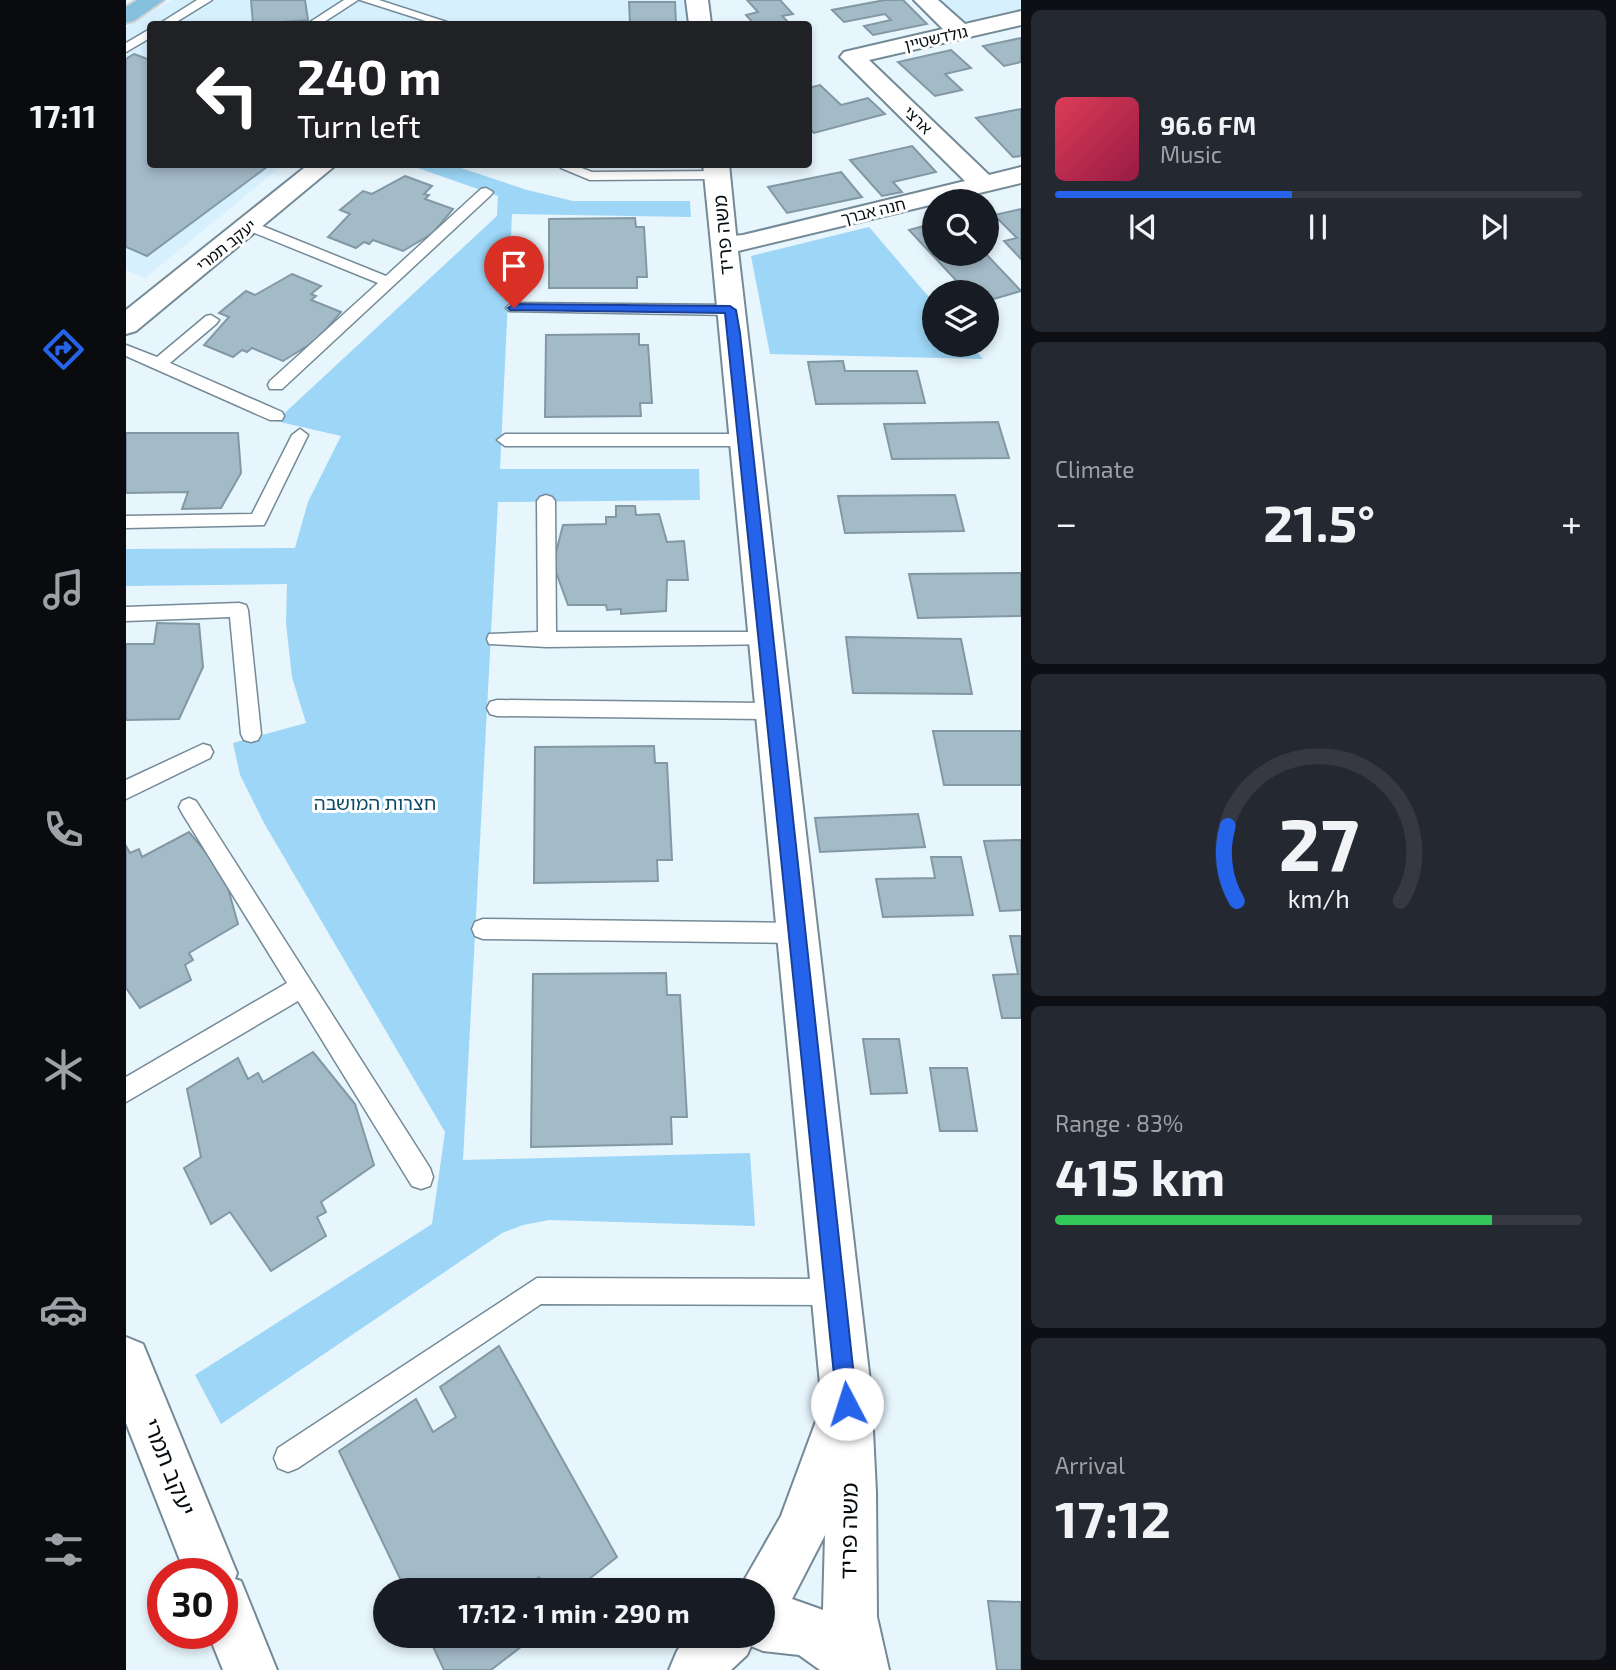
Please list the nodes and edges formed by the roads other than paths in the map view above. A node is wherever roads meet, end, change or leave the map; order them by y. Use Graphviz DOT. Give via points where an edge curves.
graph roads {
  1 [pos="153,0"];
  2 [pos="206,0"];
  3 [pos="352,0"];
  4 [pos="366,0"];
  5 [pos="697,0"];
  6 [pos="925,0"];
  7 [pos="126,16"];
  8 [pos="1021,18"];
  9 [pos="170,21"];
  10 [pos="318,21"];
  11 [pos="422,21"];
  12 [pos="700,21"];
  13 [pos="960,32"];
  14 [pos="147,34"];
  15 [pos="130,43"];
  16 [pos="852,57"];
  17 [pos="320,168"];
  18 [pos="568,168"];
  19 [pos="626,170"];
  20 [pos="716,170"];
  21 [pos="1021,174"];
  22 [pos="983,184"];
  23 [pos="486,192"];
  24 [pos="250,226"];
  25 [pos="724,244"];
  26 [pos="388,282"];
  27 [pos="514,308"];
  28 [pos="730,310"];
  29 [pos="211,320"];
  30 [pos="126,325"];
  31 [pos="126,350"];
  32 [pos="159,364"];
  33 [pos="276,385"];
  34 [pos="276,416"];
  35 [pos="300,435"];
  36 [pos="505,440"];
  37 [pos="746,440"];
  38 [pos="546,501"];
  39 [pos="126,522"];
  40 [pos="126,614"];
  41 [pos="496,639"];
  42 [pos="767,639"];
  43 [pos="547,640"];
  44 [pos="496,708"];
  45 [pos="775,711"];
  46 [pos="251,734"];
  47 [pos="203,752"];
  48 [pos="126,790"];
  49 [pos="189,807"];
  50 [pos="483,929"];
  51 [pos="798,933"];
  52 [pos="301,987"];
  53 [pos="126,1090"];
  54 [pos="421,1177"];
  55 [pos="836,1292"];
  56 [pos="126,1361"];
  57 [pos="846,1390"];
  58 [pos="288,1458"];
  59 [pos="205,1558"];
  60 [pos="773,1578"];
  61 [pos="775,1623"];
  62 [pos="238,1640"];
  63 [pos="715,1648"];
  64 [pos="250,1670"];
  65 [pos="696,1670"];
  66 [pos="860,1670"];
  1 -- 7 [label="main road"];
  2 -- 9 [label="lane"];
  3 -- 10 [label="lane"];
  4 -- 11 [label="lane"];
  5 -- 12 [label="street"];
  6 -- 13 [label="street"];
  8 -- 13 [label="street, גולדשטיין"];
  13 -- 16 [label="street, גולדשטיין"];
  14 -- 15 [label="lane"];
  16 -- 22 [label="street, ארצי"];
  17 -- 24 [label="street, יעקב תמרי"];
  18 -- 19 [label="lane" via="590,176"];
  19 -- 20 [label="lane"];
  20 -- 25 [label="street, משה פריד"];
  21 -- 22 [label="street, חנה אברך"];
  22 -- 25 [label="street, חנה אברך"];
  23 -- 26 [label="lane"];
  24 -- 26 [label="lane"];
  24 -- 30 [label="street, יעקב תמרי"];
  25 -- 28 [label="street, משה פריד"];
  26 -- 33 [label="lane"];
  27 -- 28 [label="lane"];
  28 -- 37 [label="street, משה פריד"];
  29 -- 32 [label="lane"];
  31 -- 32 [label="lane"];
  32 -- 34 [label="lane"];
  35 -- 39 [label="lane" via="258,520"];
  36 -- 37 [label="lane"];
  37 -- 42 [label="street, משה פריד"];
  38 -- 43 [label="lane"];
  40 -- 46 [label="lane" via="239,610"];
  41 -- 43 [label="lane"];
  42 -- 43 [label="lane"];
  42 -- 45 [label="street, משה פריד"];
  44 -- 45 [label="lane"];
  45 -- 51 [label="street, משה פריד"];
  47 -- 48 [label="lane"];
  49 -- 52 [label="lane"];
  50 -- 51 [label="lane"];
  51 -- 55 [label="street, משה פריד"];
  52 -- 53 [label="lane"];
  52 -- 54 [label="lane"];
  55 -- 57 [label="street, משה פריד"];
  55 -- 58 [label="lane" via="537,1291"];
  56 -- 59 [label="street, יעקב תמרי"];
  57 -- 60 [label="street, משה פריד" via="807,1516"];
  57 -- 66 [label="street, משה פריד" via="851,1493 849,1602"];
  61 -- 66 [label="street" via="807,1629 836,1647"];
  62 -- 64 [label="street"];
  63 -- 65 [label="street"];
}
